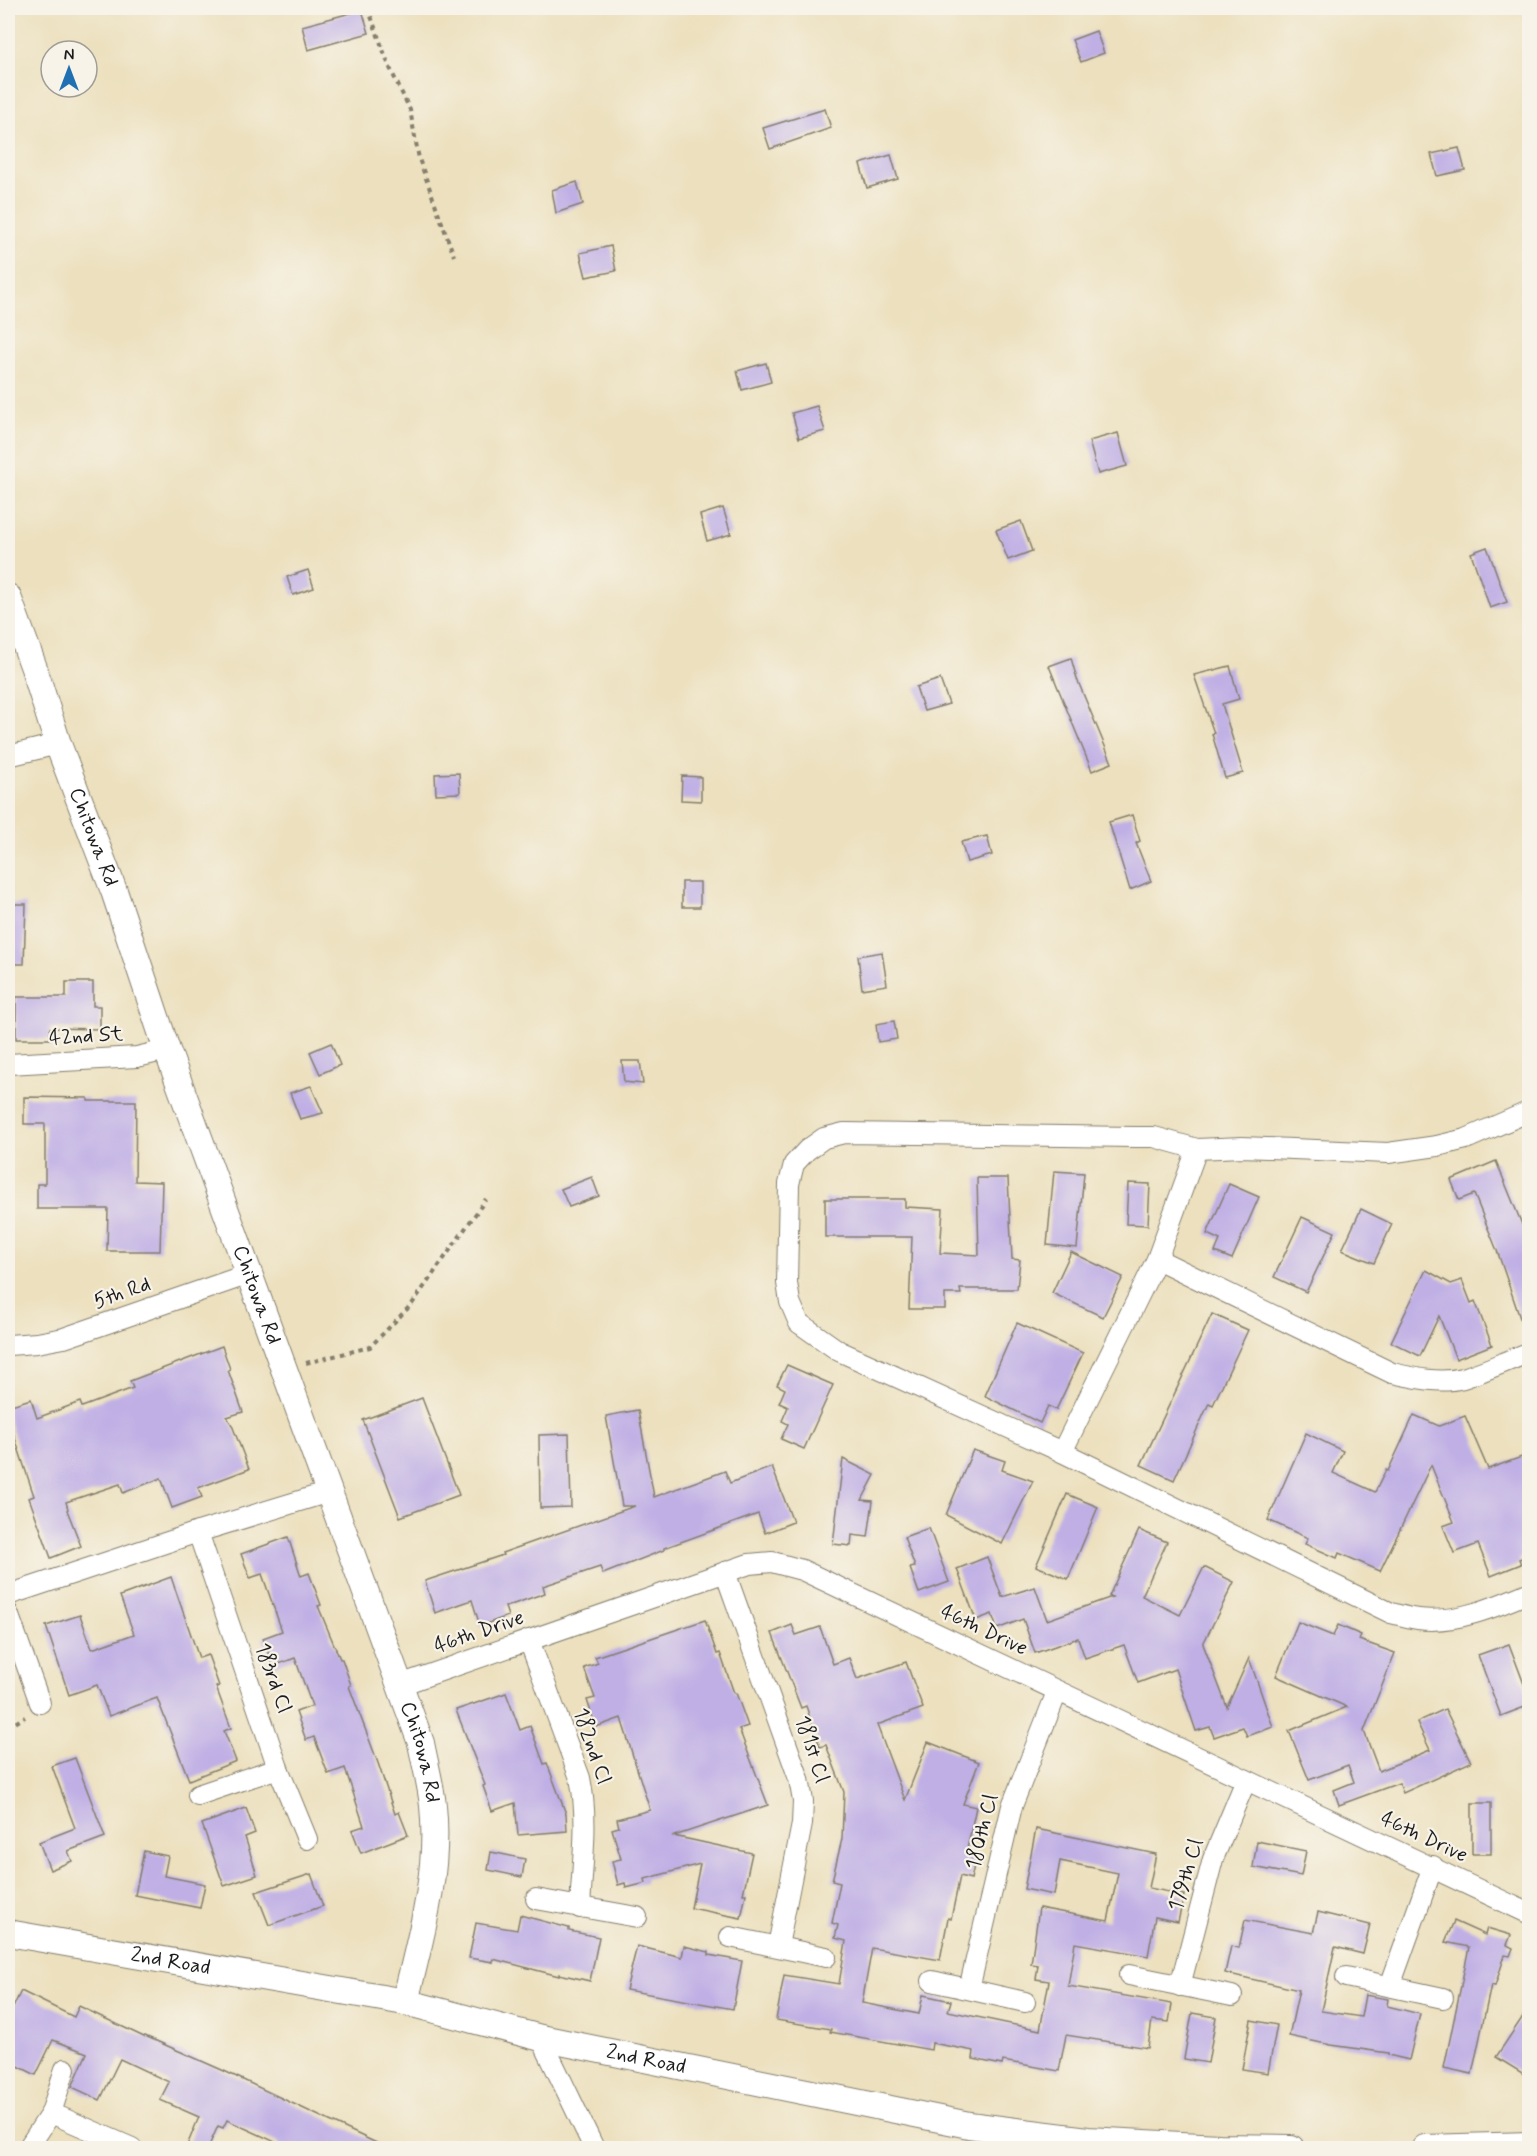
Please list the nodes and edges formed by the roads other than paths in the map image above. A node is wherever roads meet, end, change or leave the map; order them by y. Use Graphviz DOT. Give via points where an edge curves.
graph roads {
  1 [pos="8,597"];
  2 [pos="58,744"];
  3 [pos="8,756"];
  4 [pos="167,1050"];
  5 [pos="8,1064"];
  6 [pos="1530,1111"];
  7 [pos="1197,1149"];
  8 [pos="1157,1259"];
  9 [pos="249,1274"];
  10 [pos="8,1345"];
  11 [pos="1530,1352"];
  12 [pos="1062,1452"];
  13 [pos="329,1492"];
  14 [pos="198,1532"];
  15 [pos="725,1572"];
  16 [pos="1530,1592"];
  17 [pos="8,1595"];
  18 [pos="8,1613"];
  19 [pos="529,1640"];
  20 [pos="400,1685"];
  21 [pos="1057,1692"];
  22 [pos="40,1703"];
  23 [pos="278,1768"];
  24 [pos="1246,1780"];
  25 [pos="198,1795"];
  26 [pos="307,1839"];
  27 [pos="1433,1866"];
  28 [pos="536,1899"];
  29 [pos="580,1908"];
  30 [pos="1530,1914"];
  31 [pos="637,1917"];
  32 [pos="8,1933"];
  33 [pos="730,1937"];
  34 [pos="778,1946"];
  35 [pos="826,1957"];
  36 [pos="1130,1975"];
  37 [pos="1346,1977"];
  38 [pos="932,1980"];
  39 [pos="1180,1986"];
  40 [pos="1390,1986"];
  41 [pos="969,1989"];
  42 [pos="1232,1996"];
  43 [pos="1443,1998"];
  44 [pos="405,2002"];
  45 [pos="1025,2002"];
  46 [pos="541,2038"];
  47 [pos="65,2069"];
  48 [pos="51,2113"];
  49 [pos="1530,2145"];
  50 [pos="28,2148"];
  51 [pos="132,2148"];
  52 [pos="594,2148"];
  53 [pos="1291,2148"];
  54 [pos="1425,2148"];
  1 -- 2 [label="street, Chitowa Rd"];
  2 -- 3 [label="street"];
  2 -- 4 [label="street, Chitowa Rd" via="114,891"];
  4 -- 5 [label="street, 42nd St" via="137,1057"];
  4 -- 9 [label="street, Chitowa Rd"];
  6 -- 7 [label="street" via="1466,1139 1410,1151"];
  7 -- 8 [label="street"];
  7 -- 12 [label="street" via="1154,1137 844,1133 824,1138 794,1164 789,1184 787,1283 799,1323 839,1351"];
  8 -- 11 [label="street" via="1392,1373 1415,1379 1461,1379"];
  8 -- 12 [label="street"];
  9 -- 10 [label="street, 5th Rd" via="64,1338"];
  9 -- 13 [label="street, Chitowa Rd"];
  12 -- 16 [label="street" via="1391,1613 1418,1620 1447,1618 1486,1610"];
  13 -- 14 [label="street"];
  13 -- 20 [label="street, Chitowa Rd"];
  14 -- 17 [label="street"];
  14 -- 23 [label="street, 183rd Cl"];
  15 -- 19 [label="street, 46th Drive"];
  15 -- 21 [label="street, 46th Drive" via="772,1562 802,1570"];
  15 -- 34 [label="street, 181st Cl" via="804,1802"];
  18 -- 22 [label="street"];
  19 -- 20 [label="street, 46th Drive"];
  19 -- 29 [label="street, 182nd Cl" via="584,1795"];
  20 -- 44 [label="street, Chitowa Rd" via="421,1743 433,1807 433,1869 426,1917"];
  21 -- 24 [label="street, 46th Drive"];
  21 -- 41 [label="street, 180th Cl" via="1012,1806"];
  23 -- 25 [label="street"];
  23 -- 26 [label="street, 183rd Cl"];
  24 -- 27 [label="street, 46th Drive"];
  24 -- 39 [label="street, 179th Cl" via="1213,1859"];
  27 -- 30 [label="street, 46th Drive"];
  27 -- 40 [label="street"];
  28 -- 29 [label="street"];
  29 -- 31 [label="street"];
  32 -- 44 [label="street, 2nd Road"];
  33 -- 34 [label="street"];
  34 -- 35 [label="street"];
  36 -- 39 [label="street"];
  37 -- 40 [label="street"];
  38 -- 41 [label="street"];
  39 -- 42 [label="street"];
  40 -- 43 [label="street"];
  41 -- 45 [label="street"];
  44 -- 46 [label="street, 2nd Road"];
  46 -- 52 [label="street"];
  46 -- 53 [label="street, 2nd Road" via="969,2125 1088,2140"];
  47 -- 48 [label="street"];
  48 -- 50 [label="street"];
  48 -- 51 [label="street"];
  49 -- 54 [label="street"];
}
